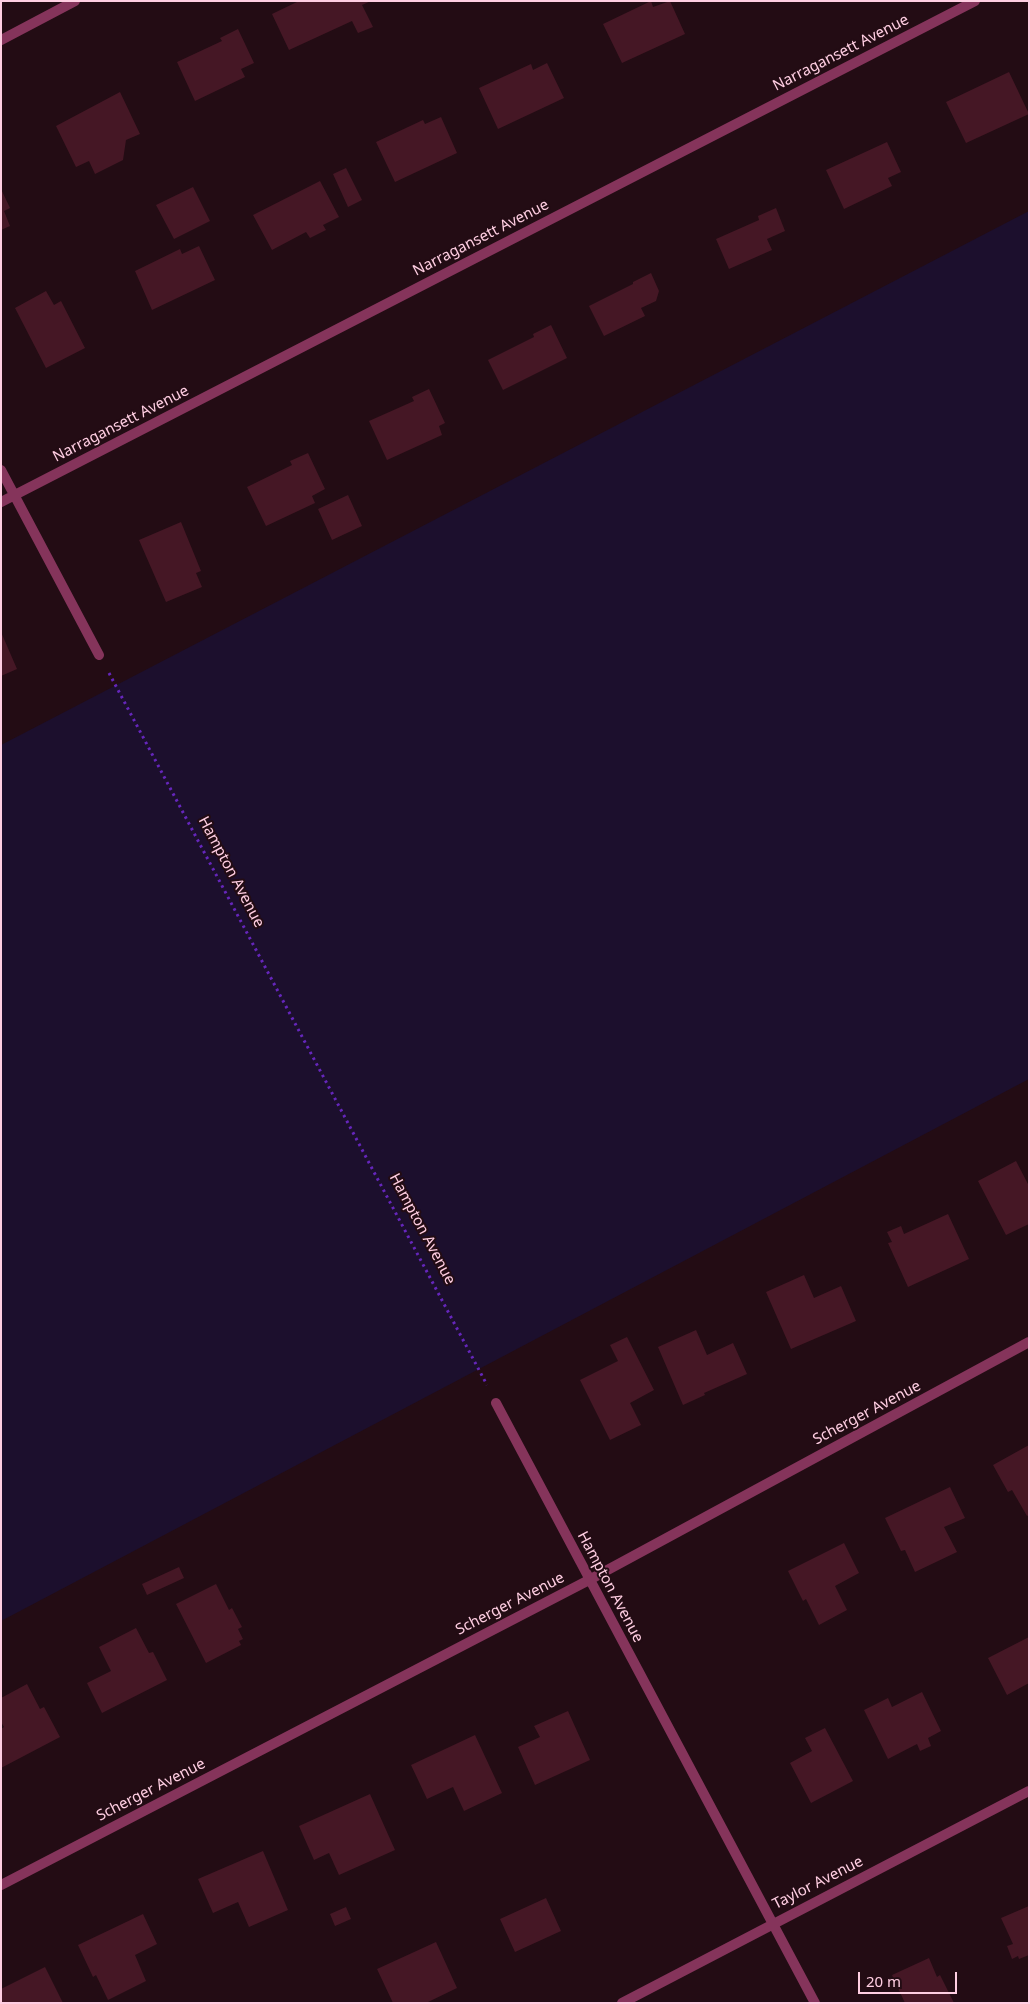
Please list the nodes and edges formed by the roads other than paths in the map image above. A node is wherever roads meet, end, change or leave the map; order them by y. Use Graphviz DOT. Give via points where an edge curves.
graph roads {
  1 [pos="75,1"];
  2 [pos="974,1"];
  3 [pos="1,40"];
  4 [pos="1,470"];
  5 [pos="15,495"];
  6 [pos="1,502"];
  7 [pos="99,655"];
  8 [pos="1029,1342"];
  9 [pos="496,1403"];
  10 [pos="589,1580"];
  11 [pos="1029,1791"];
  12 [pos="1,1885"];
  13 [pos="773,1923"];
  14 [pos="622,2003"];
  15 [pos="815,2003"];
  1 -- 3 [label="street"];
  2 -- 5 [label="street, Narragansett Avenue"];
  4 -- 5 [label="street"];
  5 -- 6 [label="street, Narragansett Avenue"];
  5 -- 7 [label="street"];
  8 -- 10 [label="street, Scherger Avenue"];
  9 -- 10 [label="street, Hampton Avenue"];
  10 -- 12 [label="street, Scherger Avenue"];
  10 -- 13 [label="street, Hampton Avenue"];
  11 -- 13 [label="street, Taylor Avenue"];
  13 -- 14 [label="street, Taylor Avenue"];
  13 -- 15 [label="street, Hampton Avenue"];
}
